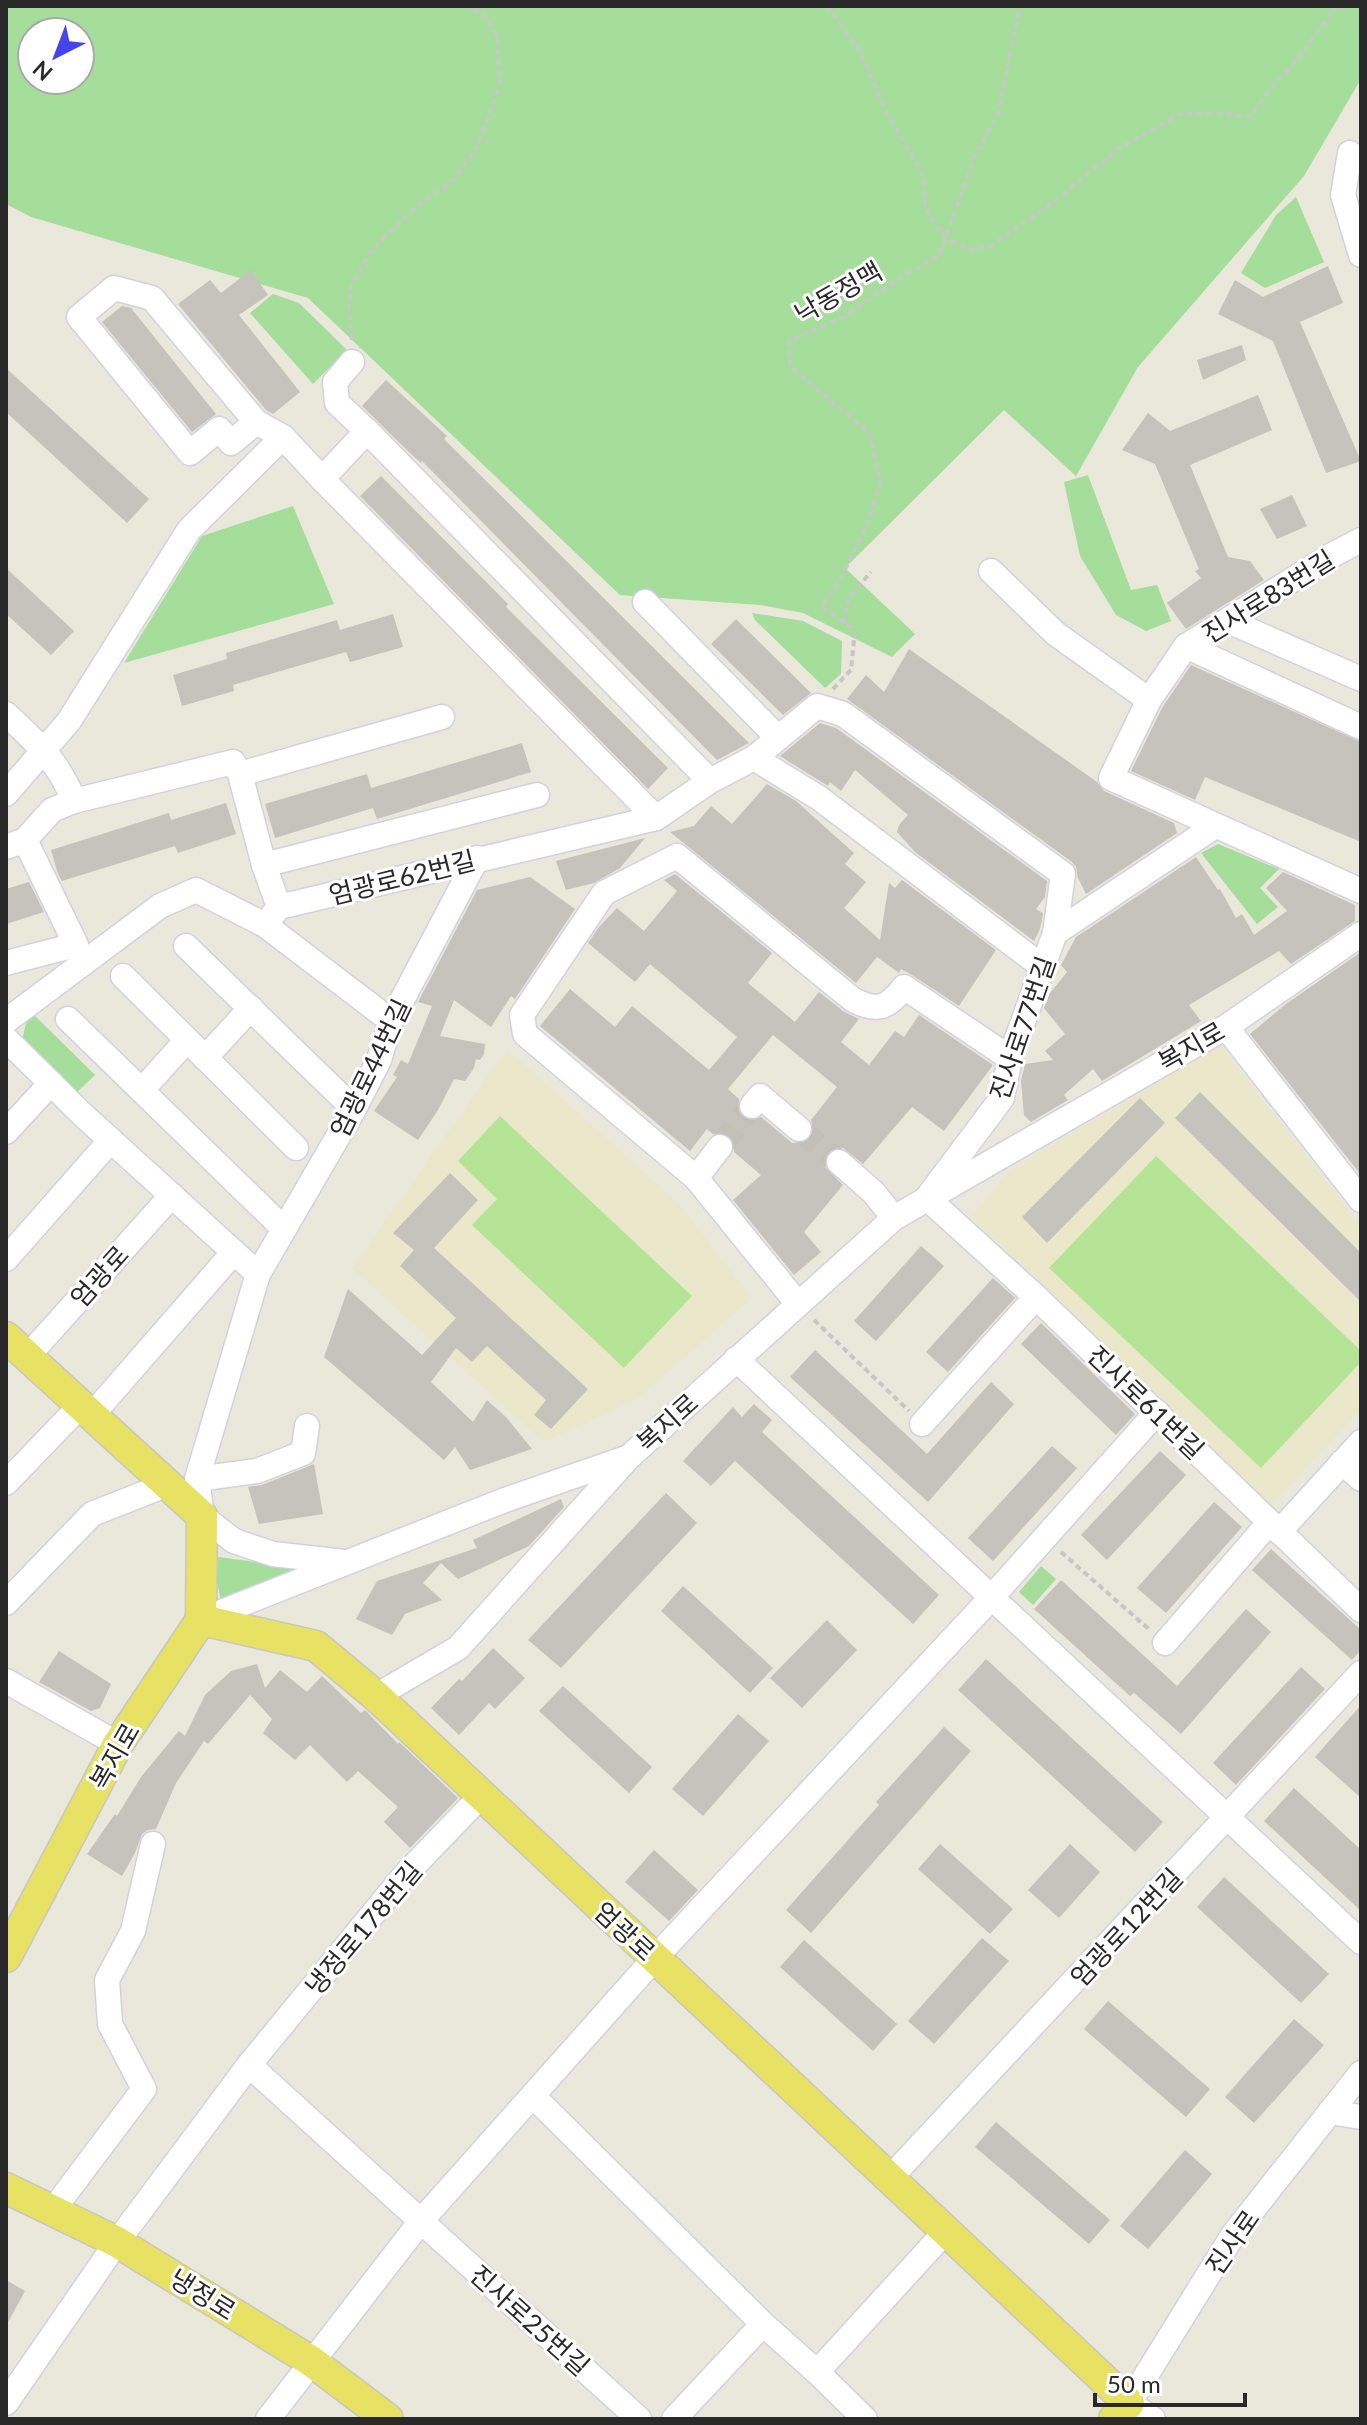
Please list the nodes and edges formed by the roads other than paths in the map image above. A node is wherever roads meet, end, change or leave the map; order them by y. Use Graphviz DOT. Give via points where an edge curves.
graph roads {
  1 [pos="1350,153"];
  2 [pos="1361,255"];
  3 [pos="352,362"];
  4 [pos="256,422"];
  5 [pos="367,431"];
  6 [pos="283,437"];
  7 [pos="322,479"];
  8 [pos="1358,546"];
  9 [pos="991,571"];
  10 [pos="645,602"];
  11 [pos="1228,621"];
  12 [pos="1186,646"];
  13 [pos="1361,679"];
  14 [pos="1149,700"];
  15 [pos="6,714"];
  16 [pos="442,717"];
  17 [pos="1361,727"];
  18 [pos="778,738"];
  19 [pos="45,750"];
  20 [pos="754,758"];
  21 [pos="240,774"];
  22 [pos="710,781"];
  23 [pos="6,794"];
  24 [pos="537,795"];
  25 [pos="74,801"];
  26 [pos="656,818"];
  27 [pos="1215,826"];
  28 [pos="16,844"];
  29 [pos="477,858"];
  30 [pos="264,865"];
  31 [pos="1361,891"];
  32 [pos="272,916"];
  33 [pos="1055,933"];
  34 [pos="1361,934"];
  35 [pos="186,946"];
  36 [pos="6,963"];
  37 [pos="1044,968"];
  38 [pos="123,976"];
  39 [pos="251,1008"];
  40 [pos="68,1019"];
  41 [pos="6,1021"];
  42 [pos="391,1021"];
  43 [pos="1226,1027"];
  44 [pos="6,1039"];
  45 [pos="187,1040"];
  46 [pos="205,1058"];
  47 [pos="1010,1058"];
  48 [pos="51,1083"];
  49 [pos="142,1090"];
  50 [pos="752,1106"];
  51 [pos="354,1109"];
  52 [pos="799,1129"];
  53 [pos="6,1132"];
  54 [pos="720,1147"];
  55 [pos="120,1148"];
  56 [pos="296,1148"];
  57 [pos="839,1162"];
  58 [pos="696,1178"];
  59 [pos="172,1195"];
  60 [pos="927,1198"];
  61 [pos="1361,1200"];
  62 [pos="894,1218"];
  63 [pos="284,1229"];
  64 [pos="234,1252"];
  65 [pos="6,1259"];
  66 [pos="258,1274"];
  67 [pos="1036,1297"];
  68 [pos="798,1304"];
  69 [pos="12,1345"];
  70 [pos="736,1359"];
  71 [pos="86,1410"];
  72 [pos="1157,1412"];
  73 [pos="922,1424"];
  74 [pos="307,1426"];
  75 [pos="1361,1442"];
  76 [pos="629,1457"];
  77 [pos="1342,1462"];
  78 [pos="197,1479"];
  79 [pos="1361,1479"];
  80 [pos="6,1483"];
  81 [pos="168,1484"];
  82 [pos="202,1516"];
  83 [pos="1274,1527"];
  84 [pos="346,1563"];
  85 [pos="991,1598"];
  86 [pos="6,1603"];
  87 [pos="1361,1610"];
  88 [pos="201,1620"];
  89 [pos="1165,1643"];
  90 [pos="1361,1673"];
  91 [pos="6,1681"];
  92 [pos="376,1696"];
  93 [pos="118,1744"];
  94 [pos="481,1796"];
  95 [pos="1228,1818"];
  96 [pos="153,1844"];
  97 [pos="14,1924"];
  98 [pos="1361,1942"];
  99 [pos="6,1957"];
  100 [pos="654,1959"];
  101 [pos="249,2065"];
  102 [pos="1361,2073"];
  103 [pos="533,2096"];
  104 [pos="1330,2112"];
  105 [pos="1361,2116"];
  106 [pos="890,2178"];
  107 [pos="6,2188"];
  108 [pos="53,2210"];
  109 [pos="421,2221"];
  110 [pos="946,2231"];
  111 [pos="117,2242"];
  112 [pos="763,2324"];
  113 [pos="311,2361"];
  114 [pos="817,2372"];
  115 [pos="6,2403"];
  116 [pos="1132,2414"];
  117 [pos="268,2419"];
  118 [pos="388,2419"];
  119 [pos="639,2419"];
  120 [pos="674,2419"];
  121 [pos="865,2419"];
  1 -- 2 [label="street" via="1343,195"];
  3 -- 5 [label="street" via="335,382 337,403"];
  4 -- 4 [label="street" via="152,298 114,288 79,317 190,453 219,429 231,443"];
  4 -- 6 [label="street"];
  5 -- 7 [label="street"];
  5 -- 22 [label="street"];
  6 -- 7 [label="street"];
  6 -- 19 [label="street" via="189,530 69,721"];
  7 -- 26 [label="street"];
  8 -- 11 [label="street, 진사로83번길" via="1334,554"];
  9 -- 14 [label="street" via="1056,634"];
  10 -- 18 [label="street"];
  11 -- 12 [label="street, 진사로83번길"];
  11 -- 13 [label="street"];
  12 -- 14 [label="street"];
  12 -- 17 [label="street, 진사로83번길"];
  14 -- 27 [label="street" via="1111,778"];
  15 -- 19 [label="street"];
  16 -- 21 [label="street"];
  18 -- 20 [label="street, 엄광로62번길"];
  18 -- 33 [label="street, 엄광로62번길" via="817,706 843,714 1063,874"];
  19 -- 23 [label="street"];
  19 -- 25 [label="street"];
  20 -- 22 [label="street, 엄광로62번길"];
  20 -- 37 [label="street" via="819,798"];
  21 -- 25 [label="street" via="233,762"];
  21 -- 30 [label="street"];
  22 -- 26 [label="street, 엄광로62번길"];
  24 -- 30 [label="street"];
  25 -- 28 [label="street" via="52,810"];
  26 -- 29 [label="street, 엄광로62번길"];
  27 -- 31 [label="street"];
  27 -- 33 [label="street, 진사로77번길"];
  28 -- 36 [label="street" via="76,945"];
  29 -- 32 [label="street, 엄광로62번길"];
  29 -- 42 [label="street, 엄광로44번길"];
  30 -- 32 [label="street"];
  32 -- 41 [label="street" via="196,890 160,906"];
  32 -- 42 [label="street"];
  33 -- 37 [label="street, 진사로77번길"];
  34 -- 43 [label="street, 복지로"];
  35 -- 39 [label="street"];
  37 -- 47 [label="street, 진사로77번길"];
  38 -- 45 [label="street"];
  39 -- 46 [label="street"];
  39 -- 51 [label="street"];
  40 -- 49 [label="street"];
  42 -- 51 [label="street, 엄광로44번길" via="379,1060"];
  43 -- 60 [label="street, 복지로"];
  43 -- 61 [label="street"];
  44 -- 48 [label="street"];
  45 -- 46 [label="street"];
  45 -- 49 [label="street"];
  46 -- 56 [label="street"];
  47 -- 58 [label="street" via="904,987 894,1001 881,1007 852,999 677,856 604,893 522,1015 525,1034"];
  47 -- 60 [label="street, 진사로77번길" via="1002,1098"];
  48 -- 53 [label="street"];
  48 -- 55 [label="street"];
  49 -- 63 [label="street"];
  50 -- 52 [label="street" via="760,1096"];
  51 -- 63 [label="street, 엄광로44번길"];
  54 -- 58 [label="street"];
  55 -- 59 [label="street"];
  55 -- 65 [label="street"];
  57 -- 62 [label="street"];
  58 -- 68 [label="street"];
  59 -- 64 [label="street"];
  59 -- 69 [label="street, 엄광로"];
  60 -- 62 [label="street, 복지로"];
  60 -- 67 [label="street, 진사로61번길"];
  62 -- 68 [label="street, 복지로"];
  63 -- 66 [label="street, 엄광로44번길"];
  64 -- 66 [label="street"];
  64 -- 71 [label="street"];
  66 -- 78 [label="street, 엄광로44번길"];
  67 -- 72 [label="street, 진사로61번길"];
  67 -- 73 [label="street"];
  68 -- 70 [label="street, 복지로"];
  69 -- 71 [label="main road, 엄광로"];
  70 -- 76 [label="street, 복지로"];
  70 -- 85 [label="street"];
  71 -- 80 [label="street"];
  71 -- 81 [label="main road, 엄광로"];
  72 -- 83 [label="street, 진사로61번길"];
  72 -- 85 [label="street"];
  74 -- 78 [label="street" via="303,1453 257,1471"];
  75 -- 77 [label="street"];
  76 -- 84 [label="street, 복지로"];
  76 -- 92 [label="street" via="458,1648"];
  77 -- 79 [label="street"];
  77 -- 83 [label="street"];
  78 -- 82 [label="street, 엄광로44번길"];
  81 -- 82 [label="main road, 엄광로"];
  81 -- 86 [label="street" via="92,1514"];
  82 -- 84 [label="street" via="234,1541 273,1554"];
  82 -- 88 [label="main road"];
  83 -- 87 [label="street, 진사로61번길"];
  83 -- 89 [label="street"];
  84 -- 88 [label="street, 복지로"];
  85 -- 95 [label="street"];
  85 -- 100 [label="street"];
  88 -- 92 [label="main road, 엄광로" via="316,1646"];
  88 -- 93 [label="main road, 복지로"];
  90 -- 95 [label="street, 엄광로12번길"];
  91 -- 93 [label="street"];
  92 -- 94 [label="main road, 엄광로"];
  93 -- 97 [label="main road, 복지로"];
  94 -- 100 [label="main road, 엄광로"];
  94 -- 101 [label="street, 냉정로178번길" via="404,1876"];
  95 -- 98 [label="street"];
  95 -- 106 [label="street, 엄광로12번길"];
  96 -- 108 [label="street" via="133,1931 107,1980 110,2024 144,2089"];
  97 -- 99 [label="main road, 복지로"];
  100 -- 103 [label="street"];
  100 -- 106 [label="main road, 엄광로"];
  101 -- 109 [label="street, 진사로25번길"];
  101 -- 111 [label="street, 냉정로178번길"];
  102 -- 104 [label="street, 진사로"];
  103 -- 109 [label="street"];
  103 -- 112 [label="street"];
  104 -- 105 [label="street"];
  104 -- 116 [label="street, 진사로" via="1233,2235"];
  106 -- 110 [label="main road, 엄광로"];
  107 -- 108 [label="main road, 냉정로"];
  108 -- 111 [label="main road, 냉정로"];
  109 -- 113 [label="street"];
  109 -- 119 [label="street, 진사로25번길"];
  110 -- 114 [label="street"];
  110 -- 116 [label="main road, 엄광로"];
  111 -- 113 [label="main road, 냉정로"];
  111 -- 115 [label="street, 냉정로178번길"];
  112 -- 114 [label="street"];
  112 -- 120 [label="street"];
  113 -- 117 [label="street"];
  113 -- 118 [label="main road, 냉정로"];
  114 -- 121 [label="street"];
}
